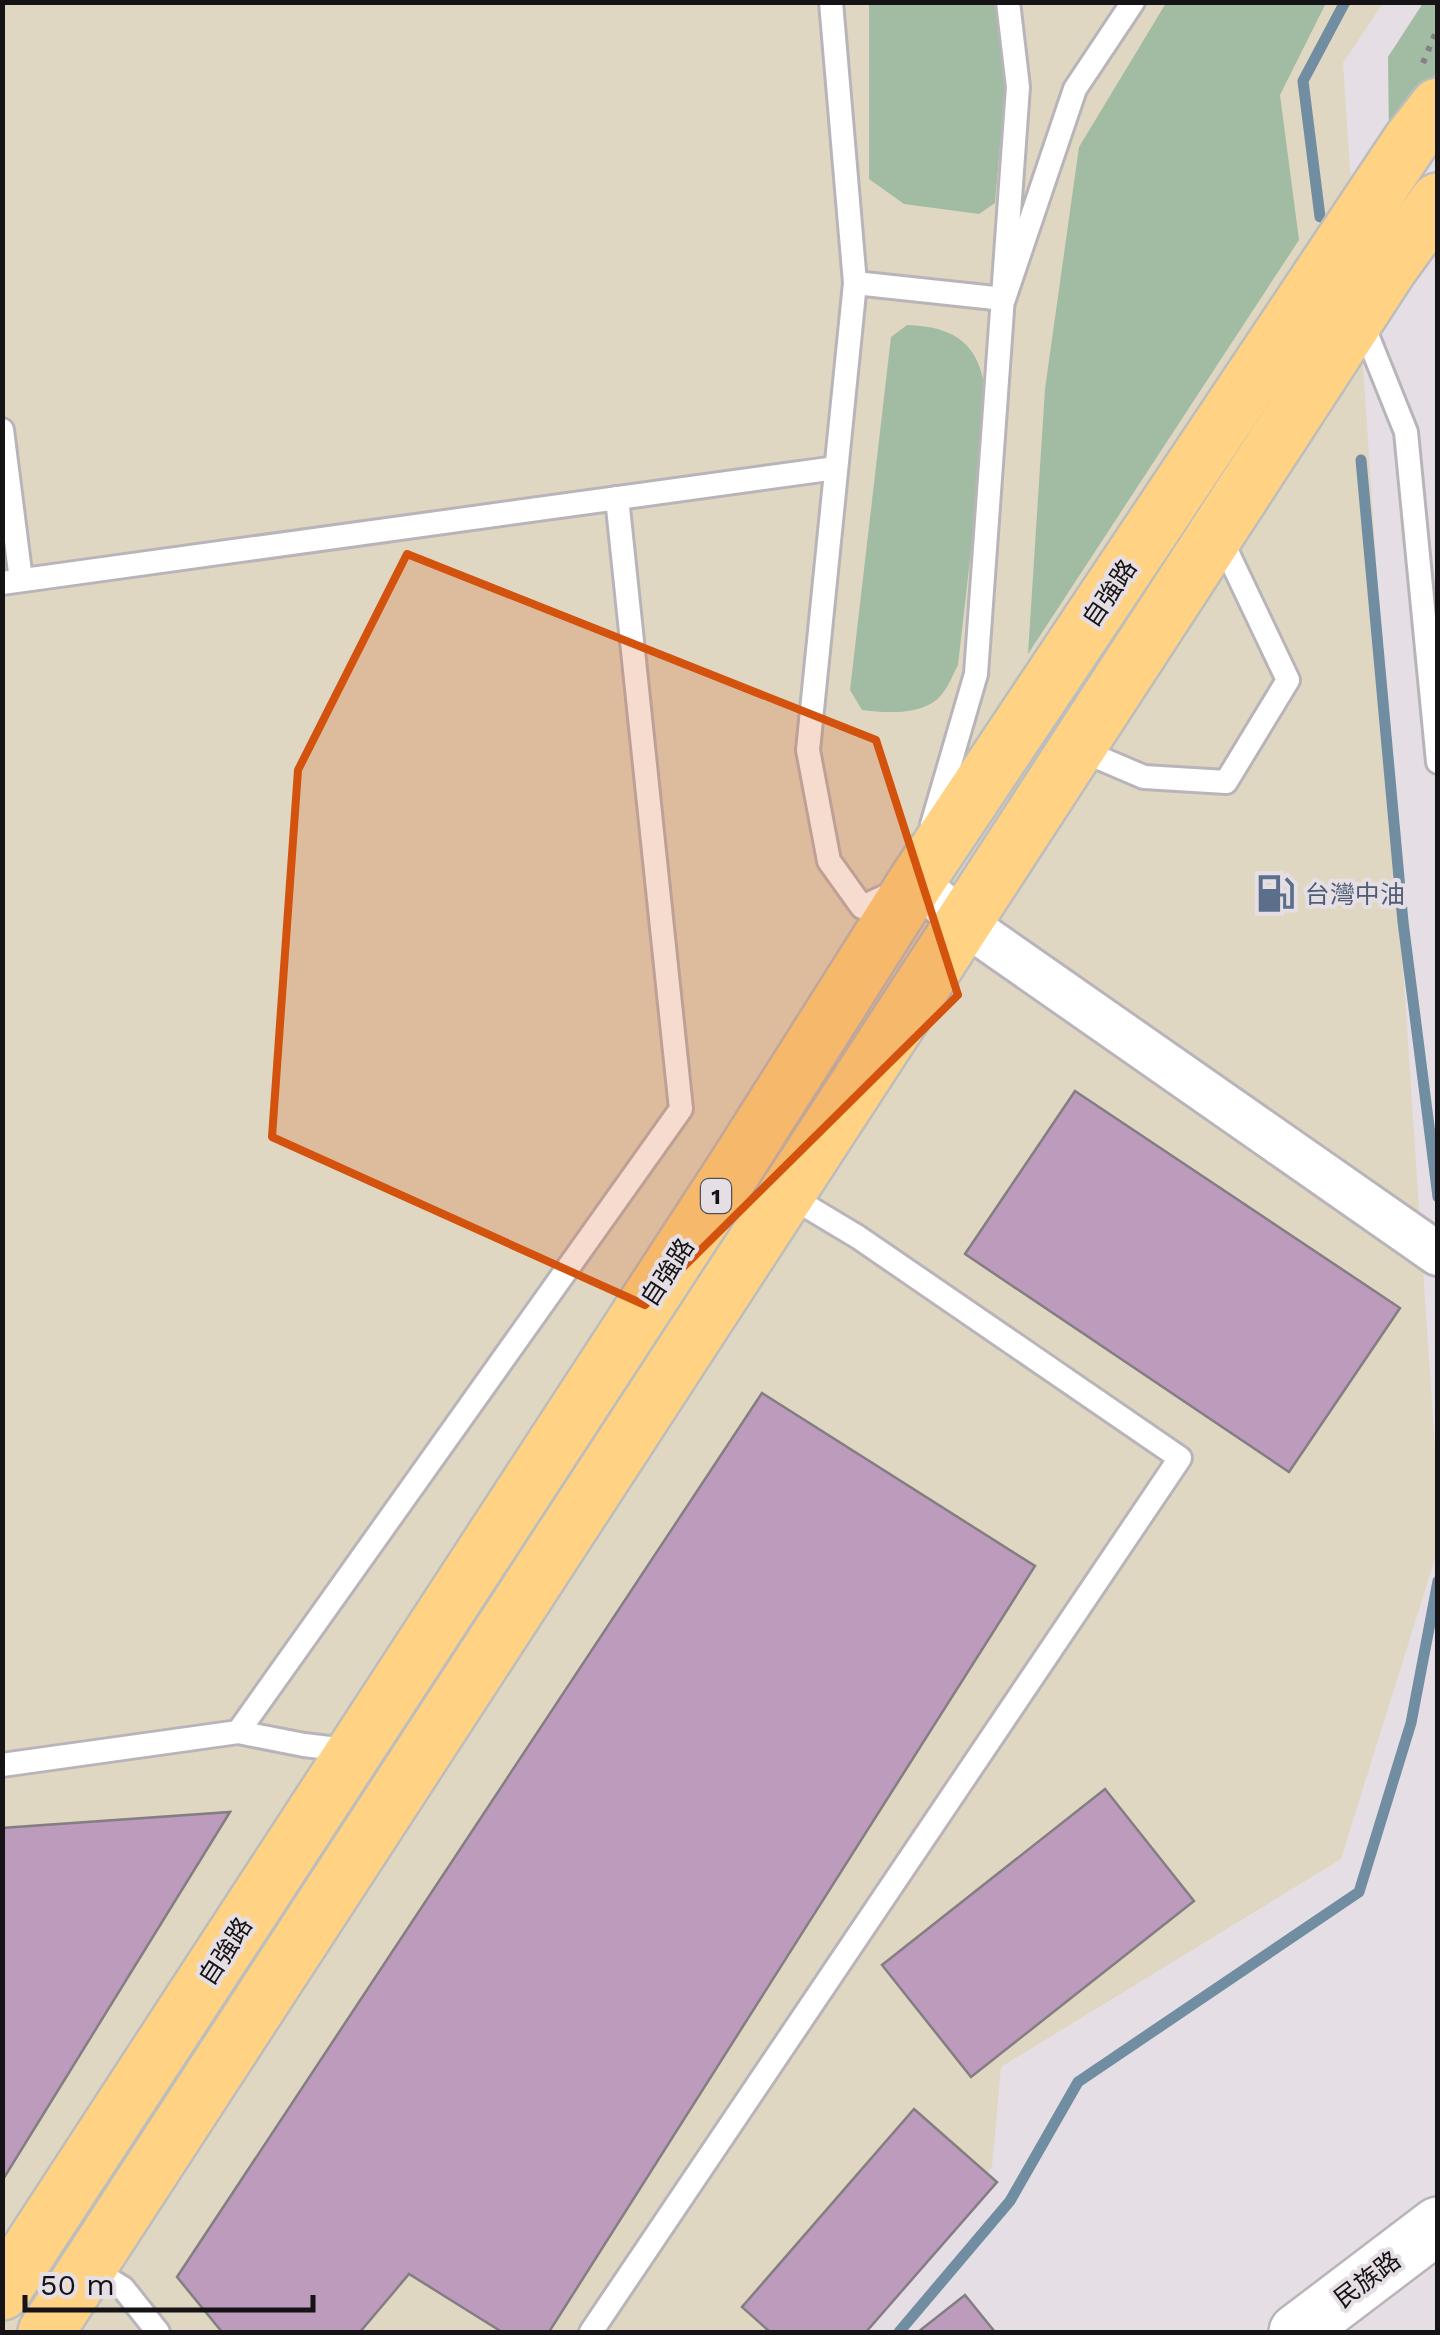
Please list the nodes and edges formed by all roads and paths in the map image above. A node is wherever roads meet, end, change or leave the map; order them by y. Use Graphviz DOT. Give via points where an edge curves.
graph roads {
  1 [pos="831,2"];
  2 [pos="1008,2"];
  3 [pos="1133,2"];
  4 [pos="1438,26"];
  5 [pos="1426,53"];
  6 [pos="1438,106"];
  7 [pos="1438,201"];
  8 [pos="855,283"];
  9 [pos="1004,299"];
  10 [pos="1338,299"];
  11 [pos="2,430"];
  12 [pos="836,468"];
  13 [pos="618,498"];
  14 [pos="1218,533"];
  15 [pos="12,581"];
  16 [pos="1078,749"];
  17 [pos="1438,762"];
  18 [pos="916,882"];
  19 [pos="964,923"];
  20 [pos="735,1168"];
  21 [pos="788,1195"];
  22 [pos="1438,1254"];
  23 [pos="238,1732"];
  24 [pos="355,1751"];
  25 [pos="2,1765"];
  26 [pos="405,1777"];
  27 [pos="1438,2225"];
  28 [pos="88,2267"];
  29 [pos="2,2292"];
  30 [pos="46,2332"];
  31 [pos="158,2332"];
  32 [pos="592,2332"];
  33 [pos="1297,2332"];
  1 -- 8 [label="lane"];
  2 -- 9 [label="lane" via="1018,86"];
  3 -- 9 [label="lane" via="1075,89"];
  4 -- 5 [label="path"];
  6 -- 10 [label="main road, 自強路 / 1" via="1410,142"];
  7 -- 10 [label="main road, 自強路 / 1"];
  8 -- 9 [label="lane"];
  8 -- 12 [label="lane"];
  9 -- 18 [label="lane" via="976,674"];
  10 -- 14 [label="main road, 自強路 / 1"];
  10 -- 17 [label="lane" via="1406,432"];
  10 -- 18 [label="main road, 自強路 / 1"];
  11 -- 15 [label="lane"];
  12 -- 13 [label="lane"];
  12 -- 18 [label="lane" via="808,750 829,862 862,907"];
  13 -- 15 [label="lane"];
  13 -- 23 [label="lane" via="680,1109"];
  14 -- 16 [label="main road, 自強路 / 1"];
  14 -- 16 [label="lane" via="1288,680 1226,782 1144,776"];
  16 -- 19 [label="main road, 自強路 / 1"];
  18 -- 19 [label="street"];
  18 -- 20 [label="main road, 自強路 / 1"];
  19 -- 21 [label="main road, 自強路 / 1"];
  19 -- 22 [label="street"];
  20 -- 21 [label="main road"];
  20 -- 24 [label="main road, 自強路 / 1"];
  21 -- 26 [label="main road, 自強路 / 1"];
  21 -- 32 [label="lane" via="1180,1458"];
  23 -- 24 [label="lane"];
  23 -- 25 [label="lane"];
  24 -- 26 [label="main road"];
  24 -- 29 [label="main road, 自強路 / 1"];
  26 -- 28 [label="main road, 自強路 / 1"];
  27 -- 33 [label="main road, 民族路"];
  28 -- 30 [label="main road, 自強路 / 1"];
  28 -- 31 [label="lane" via="122,2288"];
}
